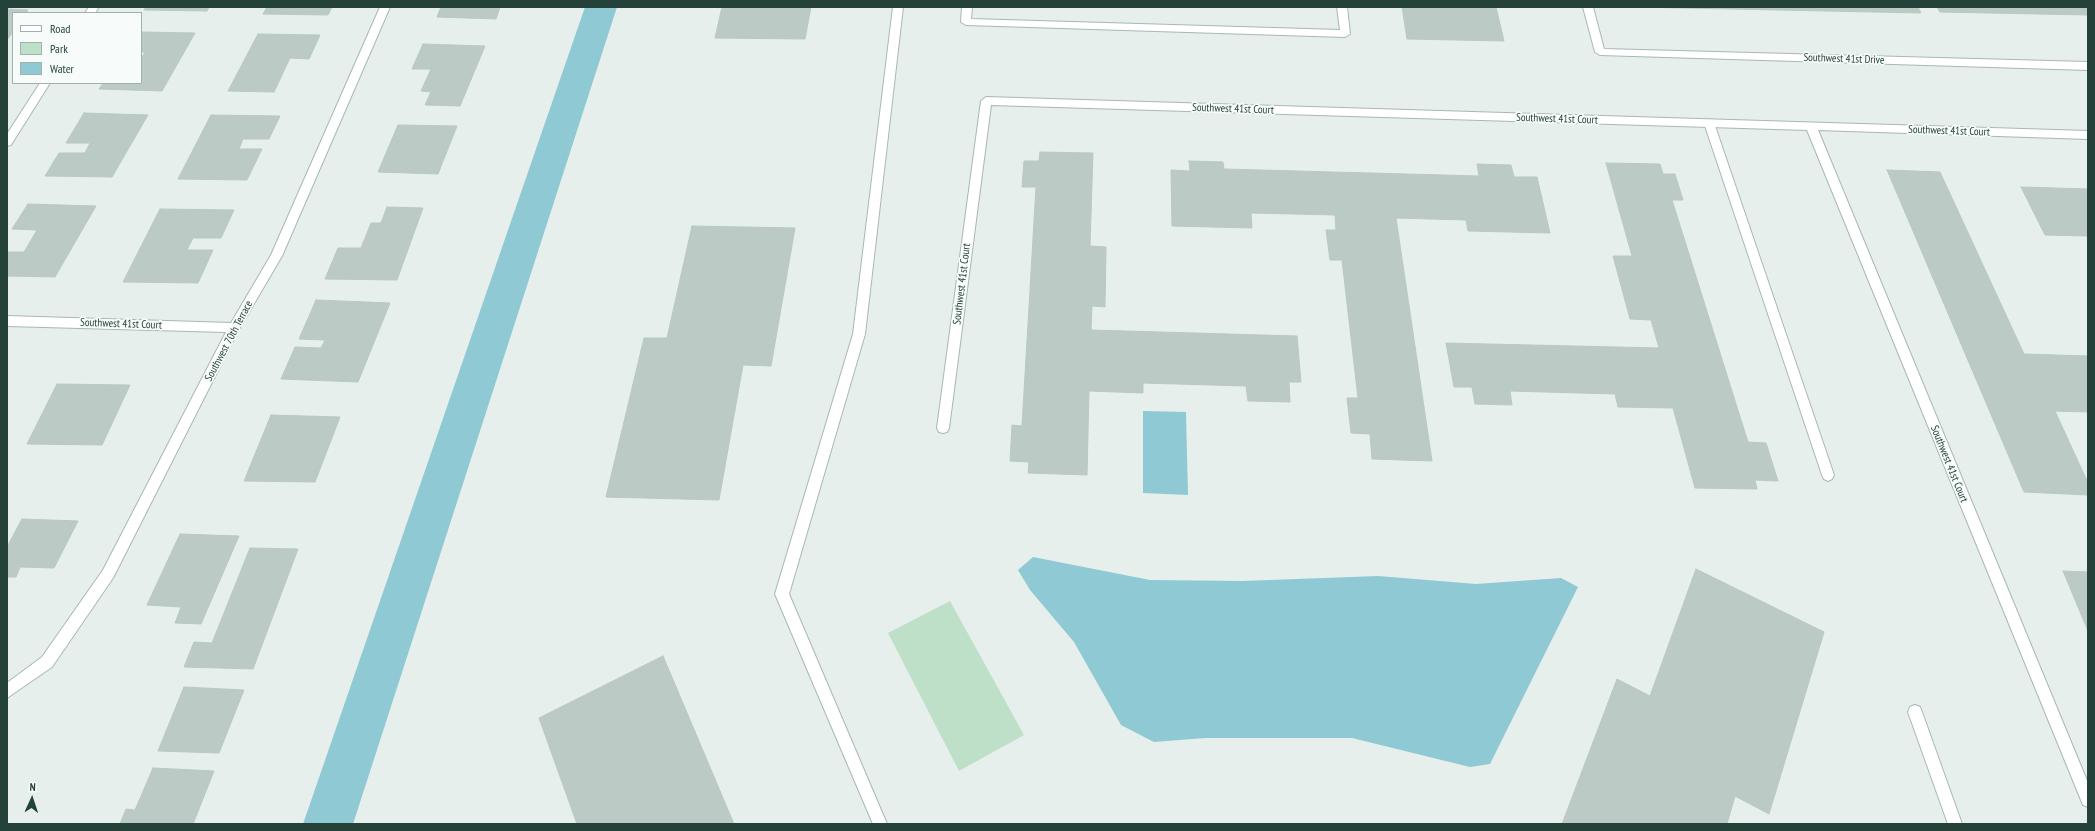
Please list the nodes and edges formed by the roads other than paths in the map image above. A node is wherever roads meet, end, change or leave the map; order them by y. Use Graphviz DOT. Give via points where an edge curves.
graph roads {
  1 [pos="385,7"];
  2 [pos="898,7"];
  3 [pos="967,7"];
  4 [pos="1342,7"];
  5 [pos="1588,7"];
  6 [pos="2088,66"];
  7 [pos="44,84"];
  8 [pos="1709,123"];
  9 [pos="1811,127"];
  10 [pos="2088,135"];
  11 [pos="7,142"];
  12 [pos="7,321"];
  13 [pos="234,328"];
  14 [pos="943,428"];
  15 [pos="1828,475"];
  16 [pos="7,691"];
  17 [pos="1915,712"];
  18 [pos="2088,800"];
  19 [pos="880,824"];
  20 [pos="1955,824"];
  1 -- 13 [label="street, Southwest 70th Terrace" via="276,256"];
  2 -- 19 [label="street" via="859,334 782,594"];
  3 -- 4 [label="street" via="966,22 1345,34"];
  5 -- 6 [label="street, Southwest 41st Drive" via="1600,52"];
  7 -- 11 [label="street"];
  8 -- 9 [label="street, Southwest 41st Court"];
  8 -- 14 [label="street, Southwest 41st Court" via="986,101"];
  8 -- 15 [label="street"];
  9 -- 10 [label="street, Southwest 41st Court"];
  9 -- 18 [label="street, Southwest 41st Court"];
  12 -- 13 [label="street, Southwest 41st Court"];
  13 -- 16 [label="street, Southwest 70th Terrace" via="108,574 47,662"];
  17 -- 20 [label="street"];
}
